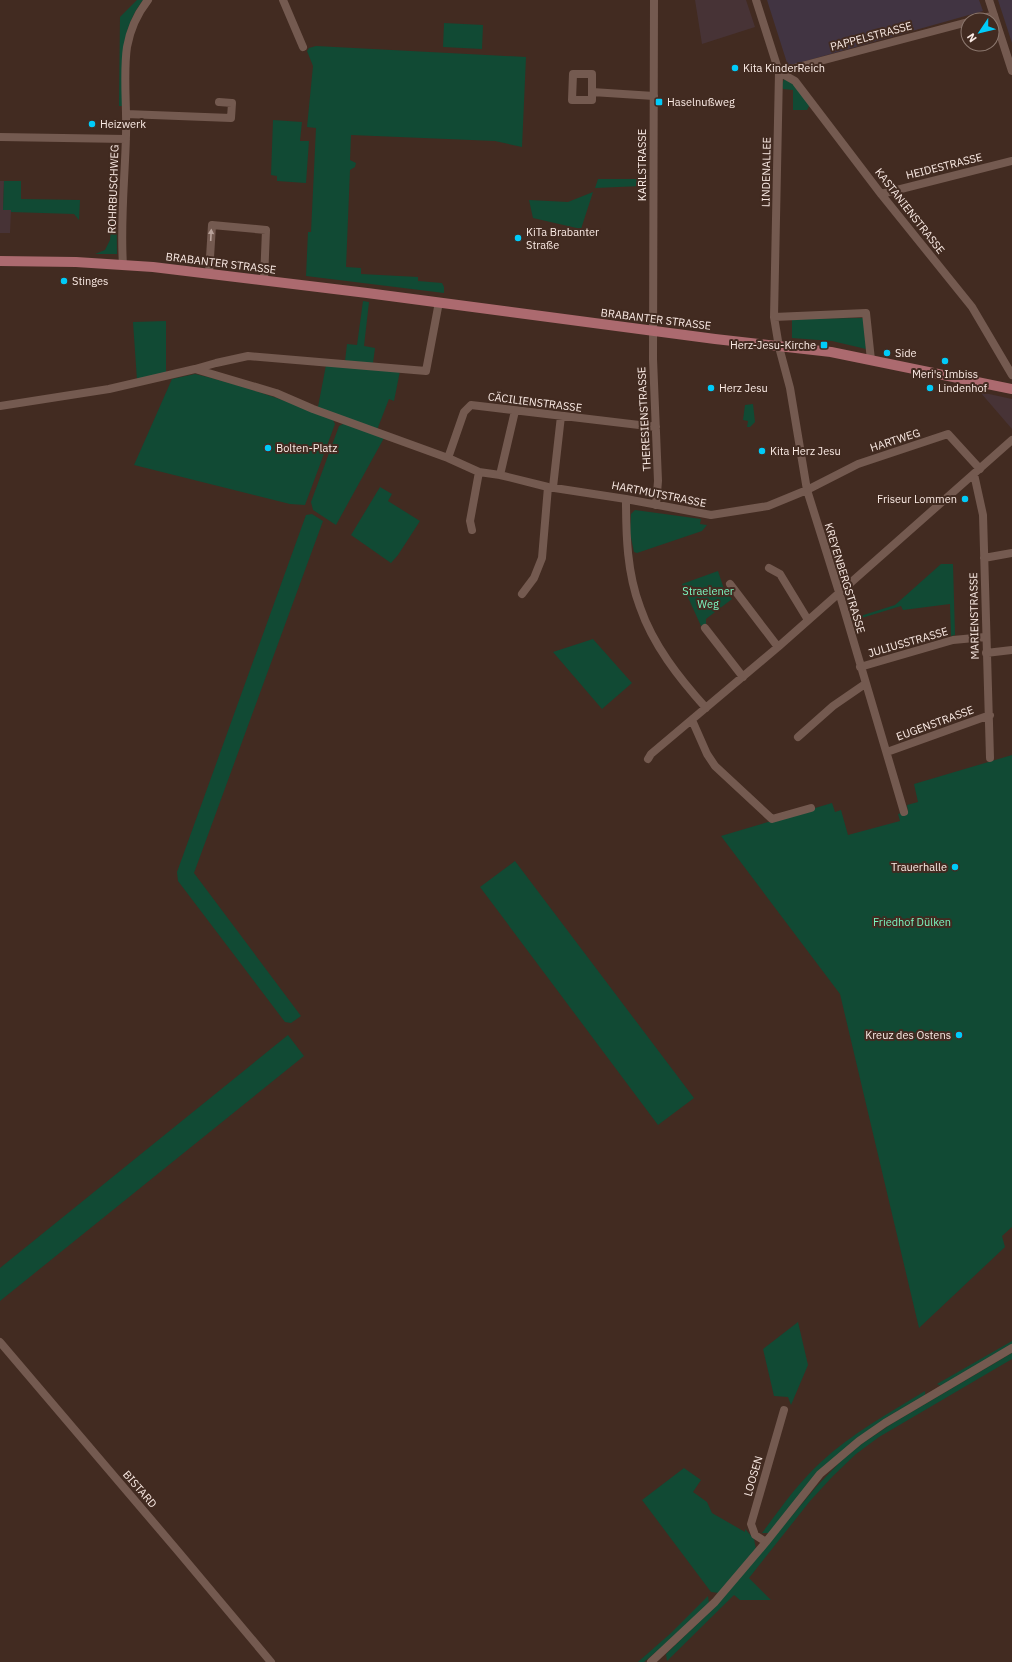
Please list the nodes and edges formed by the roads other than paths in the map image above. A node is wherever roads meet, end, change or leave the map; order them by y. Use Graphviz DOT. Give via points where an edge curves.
graph roads {
  1 [pos="148,0"];
  2 [pos="283,0"];
  3 [pos="654,0"];
  4 [pos="756,0"];
  5 [pos="989,0"];
  6 [pos="993,12"];
  7 [pos="960,24"];
  8 [pos="1000,34"];
  9 [pos="303,47"];
  10 [pos="1012,71"];
  11 [pos="780,72"];
  12 [pos="592,92"];
  13 [pos="654,96"];
  14 [pos="219,102"];
  15 [pos="126,114"];
  16 [pos="0,137"];
  17 [pos="126,140"];
  18 [pos="1012,161"];
  19 [pos="881,194"];
  20 [pos="0,261"];
  21 [pos="123,265"];
  22 [pos="209,274"];
  23 [pos="264,280"];
  24 [pos="439,302"];
  25 [pos="774,317"];
  26 [pos="653,331"];
  27 [pos="779,347"];
  28 [pos="871,360"];
  29 [pos="195,369"];
  30 [pos="1012,375"];
  31 [pos="1012,389"];
  32 [pos="0,406"];
  33 [pos="515,411"];
  34 [pos="561,416"];
  35 [pos="656,426"];
  36 [pos="1012,440"];
  37 [pos="448,458"];
  38 [pos="479,472"];
  39 [pos="977,472"];
  40 [pos="500,475"];
  41 [pos="550,487"];
  42 [pos="807,490"];
  43 [pos="626,499"];
  44 [pos="656,505"];
  45 [pos="472,530"];
  46 [pos="1012,552"];
  47 [pos="984,558"];
  48 [pos="770,568"];
  49 [pos="730,584"];
  50 [pos="839,592"];
  51 [pos="522,594"];
  52 [pos="808,620"];
  53 [pos="705,628"];
  54 [pos="985,637"];
  55 [pos="778,647"];
  56 [pos="1012,650"];
  57 [pos="986,653"];
  58 [pos="860,667"];
  59 [pos="743,677"];
  60 [pos="865,684"];
  61 [pos="706,708"];
  62 [pos="990,715"];
  63 [pos="692,720"];
  64 [pos="798,737"];
  65 [pos="887,752"];
  66 [pos="990,758"];
  67 [pos="648,759"];
  68 [pos="811,808"];
  69 [pos="904,812"];
  70 [pos="0,1342"];
  71 [pos="1012,1348"];
  72 [pos="784,1410"];
  73 [pos="766,1542"];
  74 [pos="270,1662"];
  75 [pos="651,1662"];
  1 -- 15 [label="street, ROHRBUSCHWEG" via="133,25 127,46"];
  2 -- 9 [label="street"];
  3 -- 13 [label="street, KARLSTRASSE"];
  4 -- 11 [label="street, LINDENALLEE"];
  5 -- 6 [label="street"];
  7 -- 11 [label="street, PAPPELSTRASSE"];
  8 -- 10 [label="street"];
  11 -- 19 [label="street, KASTANIENSTRASSE" via="795,81"];
  11 -- 25 [label="street, LINDENALLEE"];
  12 -- 13 [label="street"];
  13 -- 26 [label="street, KARLSTRASSE"];
  14 -- 15 [label="street" via="232,102 231,118"];
  15 -- 17 [label="street, ROHRBUSCHWEG"];
  16 -- 17 [label="street"];
  17 -- 21 [label="street, ROHRBUSCHWEG" via="122,222"];
  18 -- 19 [label="street, HEIDESTRASSE"];
  19 -- 30 [label="street, KASTANIENSTRASSE" via="972,307"];
  20 -- 21 [label="main road, BRABANTER STRASSE"];
  21 -- 22 [label="main road, BRABANTER STRASSE"];
  22 -- 23 [label="main road, BRABANTER STRASSE"];
  22 -- 23 [label="street, one-way" via="212,225 266,230"];
  23 -- 24 [label="main road, BRABANTER STRASSE"];
  24 -- 26 [label="main road, BRABANTER STRASSE"];
  24 -- 29 [label="street" via="426,371 248,356"];
  25 -- 27 [label="street, LINDENALLEE"];
  25 -- 28 [label="street" via="866,314"];
  26 -- 27 [label="main road, BRABANTER STRASSE"];
  26 -- 35 [label="street, THERESIENSTRASSE"];
  27 -- 28 [label="main road, BRABANTER STRASSE" via="831,352"];
  27 -- 42 [label="street, KREYENBERGSTRASSE" via="790,388"];
  28 -- 31 [label="main road, BRABANTER STRASSE"];
  29 -- 32 [label="street" via="109,389"];
  29 -- 37 [label="street, HARTMUTSTRASSE" via="276,393"];
  33 -- 34 [label="street, CÄCILIENSTRASSE"];
  33 -- 37 [label="street, CÄCILIENSTRASSE" via="471,405 464,412"];
  33 -- 40 [label="street"];
  34 -- 35 [label="street, CÄCILIENSTRASSE"];
  34 -- 41 [label="street"];
  35 -- 44 [label="street, THERESIENSTRASSE"];
  36 -- 39 [label="street"];
  37 -- 38 [label="street, HARTMUTSTRASSE"];
  38 -- 40 [label="street, HARTMUTSTRASSE"];
  38 -- 45 [label="street" via="470,521"];
  39 -- 42 [label="street, HARTWEG" via="948,434 858,464"];
  39 -- 47 [label="street, MARIENSTRASSE" via="983,515"];
  39 -- 50 [label="street"];
  40 -- 41 [label="street, HARTMUTSTRASSE"];
  41 -- 43 [label="street, HARTMUTSTRASSE"];
  41 -- 51 [label="street" via="542,558 534,578"];
  42 -- 44 [label="street, HARTMUTSTRASSE" via="768,506 712,515"];
  42 -- 50 [label="street, KREYENBERGSTRASSE"];
  43 -- 44 [label="street, HARTMUTSTRASSE"];
  43 -- 61 [label="street" via="629,558 640,607 659,647 680,678"];
  46 -- 47 [label="street"];
  47 -- 54 [label="street, MARIENSTRASSE"];
  48 -- 52 [label="street" via="780,574"];
  49 -- 55 [label="street"];
  50 -- 52 [label="street"];
  50 -- 58 [label="street, KREYENBERGSTRASSE"];
  52 -- 55 [label="street"];
  53 -- 59 [label="street"];
  54 -- 57 [label="street, MARIENSTRASSE"];
  54 -- 58 [label="street, JULIUSSTRASSE" via="952,640"];
  55 -- 59 [label="street"];
  56 -- 57 [label="street"];
  57 -- 62 [label="street, MARIENSTRASSE"];
  58 -- 60 [label="street, KREYENBERGSTRASSE"];
  59 -- 61 [label="street"];
  60 -- 64 [label="street" via="833,706"];
  60 -- 65 [label="street, KREYENBERGSTRASSE"];
  61 -- 63 [label="street"];
  62 -- 65 [label="street, EUGENSTRASSE"];
  62 -- 66 [label="street, MARIENSTRASSE"];
  63 -- 67 [label="street"];
  63 -- 68 [label="street" via="715,766 772,819"];
  65 -- 69 [label="street, KREYENBERGSTRASSE"];
  70 -- 74 [label="street, BISTARD"];
  71 -- 73 [label="street" via="932,1394 859,1441 820,1474"];
  72 -- 73 [label="street, LOOSEN" via="750,1524 755,1535"];
  73 -- 75 [label="street" via="715,1602"];
}
